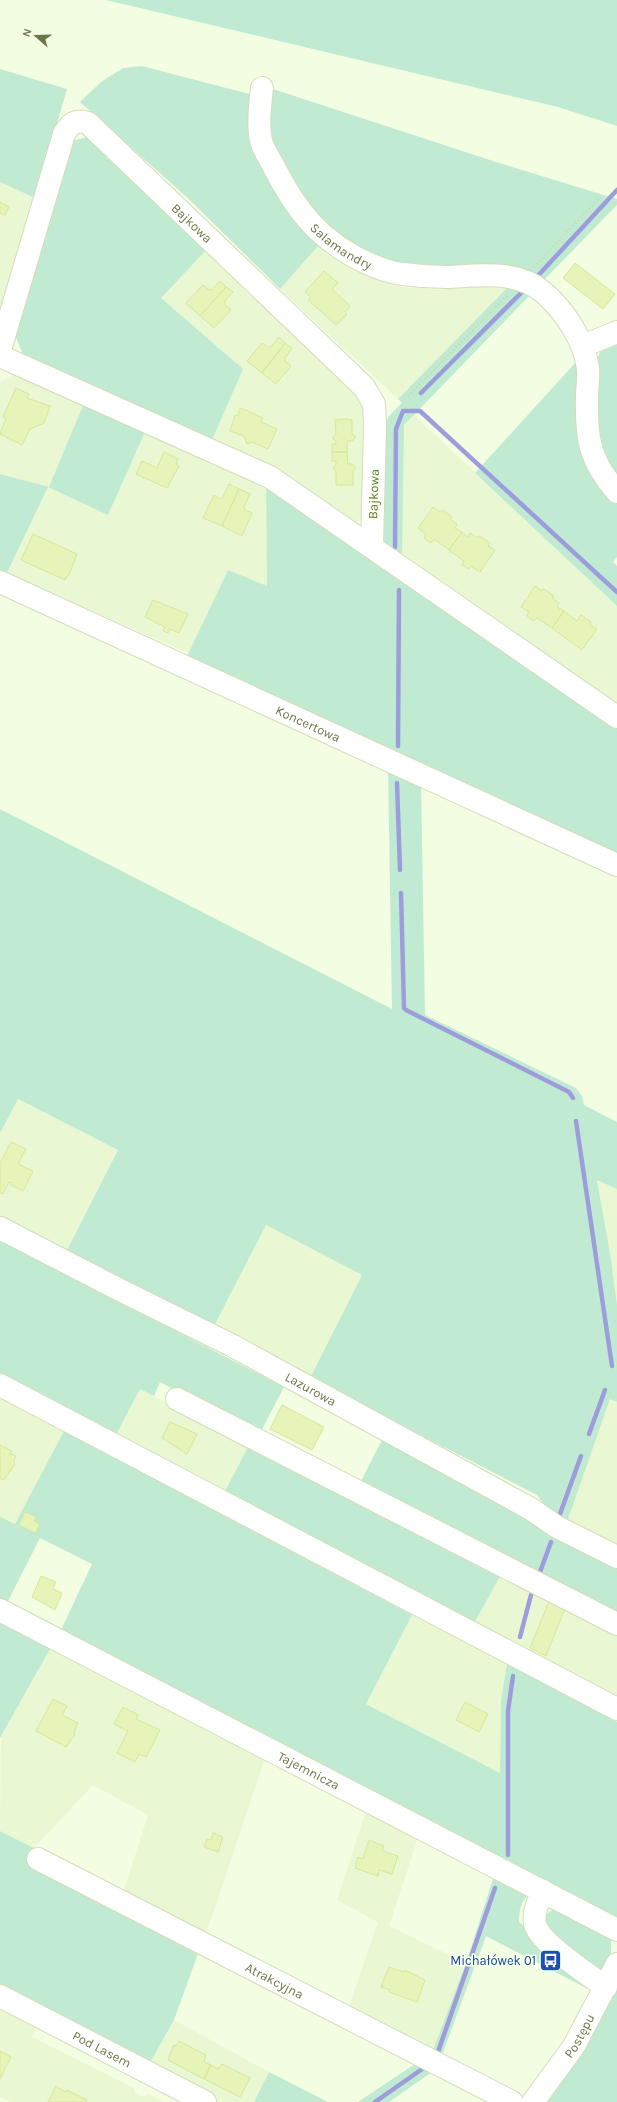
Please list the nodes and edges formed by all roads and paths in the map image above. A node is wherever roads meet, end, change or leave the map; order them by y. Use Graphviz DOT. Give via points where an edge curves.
graph roads {
  1 [pos="262,88"];
  2 [pos="600,197"];
  3 [pos="521,281"];
  4 [pos="617,332"];
  5 [pos="583,346"];
  6 [pos="0,350"];
  7 [pos="0,356"];
  8 [pos="408,396"];
  9 [pos="617,492"];
  10 [pos="372,546"];
  11 [pos="0,582"];
  12 [pos="617,717"];
  13 [pos="617,865"];
  14 [pos="0,1228"];
  15 [pos="0,1385"];
  16 [pos="177,1399"];
  17 [pos="617,1557"];
  18 [pos="0,1610"];
  19 [pos="617,1624"];
  20 [pos="617,1709"];
  21 [pos="38,1859"];
  22 [pos="543,1891"];
  23 [pos="617,1930"];
  24 [pos="617,1964"];
  25 [pos="606,1987"];
  26 [pos="0,1996"];
  27 [pos="0,2010"];
  28 [pos="177,2102"];
  29 [pos="205,2102"];
  30 [pos="512,2102"];
  31 [pos="533,2102"];
  1 -- 3 [label="street, Salamandry" via="259,114 262,144 278,176 300,211 345,253 380,269 401,274 448,277 470,274 498,275"];
  2 -- 3 [label="path"];
  3 -- 5 [label="street, Salamandry" via="542,291"];
  3 -- 8 [label="path"];
  4 -- 5 [label="street"];
  5 -- 9 [label="street, Salamandry" via="588,369 587,432 590,451"];
  6 -- 10 [label="street, Bajkowa" via="64,134 70,124 76,121 88,123 364,387 374,404"];
  7 -- 10 [label="street, Bajkowa" via="270,476"];
  10 -- 12 [label="street, Bajkowa"];
  11 -- 13 [label="street, Koncertowa"];
  14 -- 17 [label="street, Lazurowa" via="240,1350 504,1493 557,1527"];
  15 -- 20 [label="street"];
  16 -- 19 [label="street"];
  18 -- 22 [label="street, Tajemnicza"];
  21 -- 30 [label="street, Atrakcyjna"];
  22 -- 23 [label="street, Tajemnicza"];
  22 -- 25 [label="street" via="535,1912 535,1924 539,1934"];
  24 -- 25 [label="street, Postępu"];
  25 -- 31 [label="street, Postępu" via="574,2046"];
  26 -- 29 [label="street, Pod Lasem"];
  27 -- 28 [label="street"];
}
